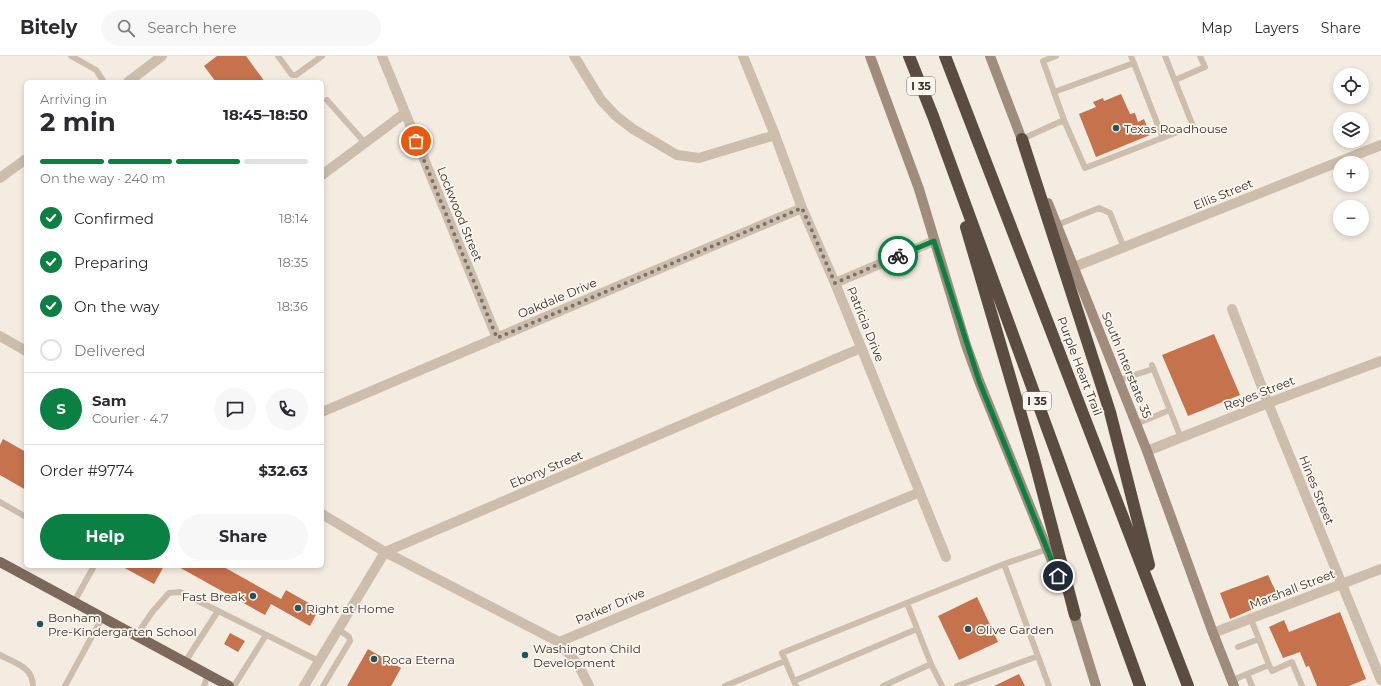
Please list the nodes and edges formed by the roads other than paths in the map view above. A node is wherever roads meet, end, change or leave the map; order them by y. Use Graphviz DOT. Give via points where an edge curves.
graph roads {
  1 [pos="71,56"];
  2 [pos="162,56"];
  3 [pos="278,56"];
  4 [pos="322,56"];
  5 [pos="382,56"];
  6 [pos="574,56"];
  7 [pos="743,56"];
  8 [pos="870,56"];
  9 [pos="909,56"];
  10 [pos="945,56"];
  11 [pos="990,56"];
  12 [pos="1056,56"];
  13 [pos="1131,56"];
  14 [pos="1165,56"];
  15 [pos="1200,56"];
  16 [pos="1134,63"];
  17 [pos="103,80"];
  18 [pos="131,80"];
  19 [pos="1175,80"];
  20 [pos="1054,92"];
  21 [pos="327,100"];
  22 [pos="405,113"];
  23 [pos="933,116"];
  24 [pos="1064,120"];
  25 [pos="775,135"];
  26 [pos="1163,138"];
  27 [pos="1022,139"];
  28 [pos="365,143"];
  29 [pos="1381,145"];
  30 [pos="24,160"];
  31 [pos="324,174"];
  32 [pos="0,178"];
  33 [pos="802,208"];
  34 [pos="1057,225"];
  35 [pos="934,241"];
  36 [pos="1124,248"];
  37 [pos="1074,267"];
  38 [pos="835,283"];
  39 [pos="1232,309"];
  40 [pos="0,336"];
  41 [pos="497,338"];
  42 [pos="861,348"];
  43 [pos="24,350"];
  44 [pos="1381,361"];
  45 [pos="1119,380"];
  46 [pos="1268,403"];
  47 [pos="1170,410"];
  48 [pos="324,411"];
  49 [pos="1136,424"];
  50 [pos="1181,438"];
  51 [pos="1147,451"];
  52 [pos="920,492"];
  53 [pos="0,502"];
  54 [pos="324,515"];
  55 [pos="24,516"];
  56 [pos="1048,550"];
  57 [pos="384,552"];
  58 [pos="946,557"];
  59 [pos="0,562"];
  60 [pos="1004,564"];
  61 [pos="93,568"];
  62 [pos="1381,569"];
  63 [pos="1341,584"];
  64 [pos="74,602"];
  65 [pos="907,603"];
  66 [pos="218,611"];
  67 [pos="1075,615"];
  68 [pos="1162,617"];
  69 [pos="102,618"];
  70 [pos="1252,619"];
  71 [pos="917,628"];
  72 [pos="338,630"];
  73 [pos="1213,634"];
  74 [pos="266,635"];
  75 [pos="136,636"];
  76 [pos="1259,639"];
  77 [pos="559,642"];
  78 [pos="1238,647"];
  79 [pos="0,655"];
  80 [pos="1038,656"];
  81 [pos="319,661"];
  82 [pos="785,661"];
  83 [pos="185,662"];
  84 [pos="931,664"];
  85 [pos="1269,665"];
  86 [pos="208,674"];
  87 [pos="1247,674"];
  88 [pos="1381,680"];
  89 [pos="1233,683"];
  90 [pos="795,684"];
  91 [pos="33,686"];
  92 [pos="65,686"];
  93 [pos="204,686"];
  94 [pos="229,686"];
  95 [pos="234,686"];
  96 [pos="305,686"];
  97 [pos="323,686"];
  98 [pos="589,686"];
  99 [pos="725,686"];
  100 [pos="883,686"];
  101 [pos="942,686"];
  102 [pos="957,686"];
  103 [pos="1049,686"];
  104 [pos="1096,686"];
  105 [pos="1140,686"];
  106 [pos="1188,686"];
  107 [pos="1252,686"];
  108 [pos="1302,686"];
  1 -- 17 [label="lane" via="96,70"];
  2 -- 18 [label="street"];
  3 -- 4 [label="lane" via="292,75 296,75"];
  5 -- 22 [label="street, Lockwood Street"];
  6 -- 25 [label="street" via="601,100 616,116 632,129 677,155 699,158"];
  7 -- 25 [label="street, Patricia Drive"];
  8 -- 35 [label="main road" via="919,189"];
  9 -- 23 [label="highway, I 35"];
  10 -- 68 [label="highway, Purple Heart Trail / I 35"];
  11 -- 27 [label="main road, South Interstate 35"];
  12 -- 20 [label="lane" via="1043,61"];
  13 -- 16 [label="lane"];
  14 -- 19 [label="lane"];
  15 -- 19 [label="lane" via="1204,67"];
  16 -- 20 [label="lane"];
  16 -- 26 [label="lane"];
  19 -- 26 [label="lane" via="1193,126"];
  20 -- 24 [label="lane"];
  21 -- 28 [label="lane"];
  22 -- 28 [label="street"];
  22 -- 41 [label="street, Lockwood Street"];
  23 -- 67 [label="highway" via="1034,459"];
  23 -- 105 [label="highway, I 35"];
  24 -- 26 [label="lane" via="1085,168"];
  24 -- 27 [label="lane"];
  25 -- 33 [label="street, Patricia Drive"];
  27 -- 34 [label="main road, South Interstate 35"];
  27 -- 68 [label="highway" via="1110,412"];
  28 -- 31 [label="street"];
  29 -- 36 [label="street, Ellis Street"];
  30 -- 32 [label="street"];
  33 -- 38 [label="street, Patricia Drive"];
  33 -- 41 [label="street, Oakdale Drive"];
  34 -- 36 [label="lane" via="1099,208 1110,213"];
  34 -- 37 [label="main road, South Interstate 35"];
  35 -- 38 [label="street"];
  35 -- 56 [label="main road" via="979,381"];
  36 -- 37 [label="street, Ellis Street"];
  37 -- 45 [label="main road, South Interstate 35"];
  38 -- 42 [label="street, Patricia Drive"];
  39 -- 46 [label="street, Hines Street"];
  40 -- 43 [label="street"];
  41 -- 48 [label="street, Oakdale Drive"];
  42 -- 52 [label="street, Patricia Drive"];
  42 -- 57 [label="street, Ebony Street"];
  44 -- 46 [label="street, Reyes Street"];
  45 -- 47 [label="lane" via="1153,367"];
  45 -- 49 [label="main road, South Interstate 35"];
  46 -- 50 [label="street, Reyes Street"];
  46 -- 63 [label="street, Hines Street"];
  47 -- 49 [label="lane"];
  47 -- 50 [label="lane"];
  49 -- 51 [label="main road, South Interstate 35"];
  50 -- 51 [label="street, Reyes Street"];
  51 -- 73 [label="main road, South Interstate 35"];
  52 -- 58 [label="street, Patricia Drive"];
  52 -- 77 [label="street, Parker Drive"];
  53 -- 55 [label="lane"];
  54 -- 57 [label="street"];
  56 -- 60 [label="lane"];
  56 -- 67 [label="main road"];
  57 -- 72 [label="street"];
  57 -- 77 [label="street"];
  59 -- 64 [label="main road"];
  60 -- 65 [label="lane"];
  60 -- 80 [label="lane"];
  61 -- 64 [label="lane"];
  62 -- 63 [label="street, Marshall Street"];
  63 -- 70 [label="street, Marshall Street"];
  63 -- 88 [label="street, Hines Street"];
  64 -- 69 [label="main road"];
  65 -- 71 [label="lane"];
  65 -- 82 [label="lane" via="782,653"];
  66 -- 74 [label="lane"];
  66 -- 75 [label="lane" via="180,592 169,593"];
  66 -- 83 [label="lane"];
  67 -- 104 [label="main road"];
  68 -- 106 [label="highway, Purple Heart Trail / I 35"];
  69 -- 75 [label="main road"];
  69 -- 92 [label="lane"];
  70 -- 73 [label="street, Marshall Street"];
  70 -- 76 [label="lane"];
  71 -- 84 [label="lane"];
  71 -- 90 [label="lane"];
  72 -- 81 [label="street"];
  72 -- 97 [label="lane" via="349,637 350,641"];
  73 -- 89 [label="main road, South Interstate 35"];
  74 -- 81 [label="lane"];
  74 -- 95 [label="lane"];
  75 -- 83 [label="main road"];
  76 -- 78 [label="lane"];
  76 -- 85 [label="lane"];
  77 -- 98 [label="street" via="579,666"];
  79 -- 91 [label="lane" via="28,669 32,675"];
  80 -- 102 [label="lane"];
  80 -- 103 [label="lane"];
  81 -- 96 [label="street"];
  82 -- 90 [label="lane"];
  82 -- 99 [label="lane"];
  83 -- 86 [label="main road"];
  84 -- 100 [label="lane"];
  84 -- 101 [label="lane"];
  85 -- 87 [label="lane"];
  85 -- 108 [label="lane" via="1272,671 1292,662"];
  86 -- 93 [label="lane"];
  86 -- 94 [label="main road"];
  87 -- 89 [label="lane"];
  87 -- 107 [label="lane"];
}
